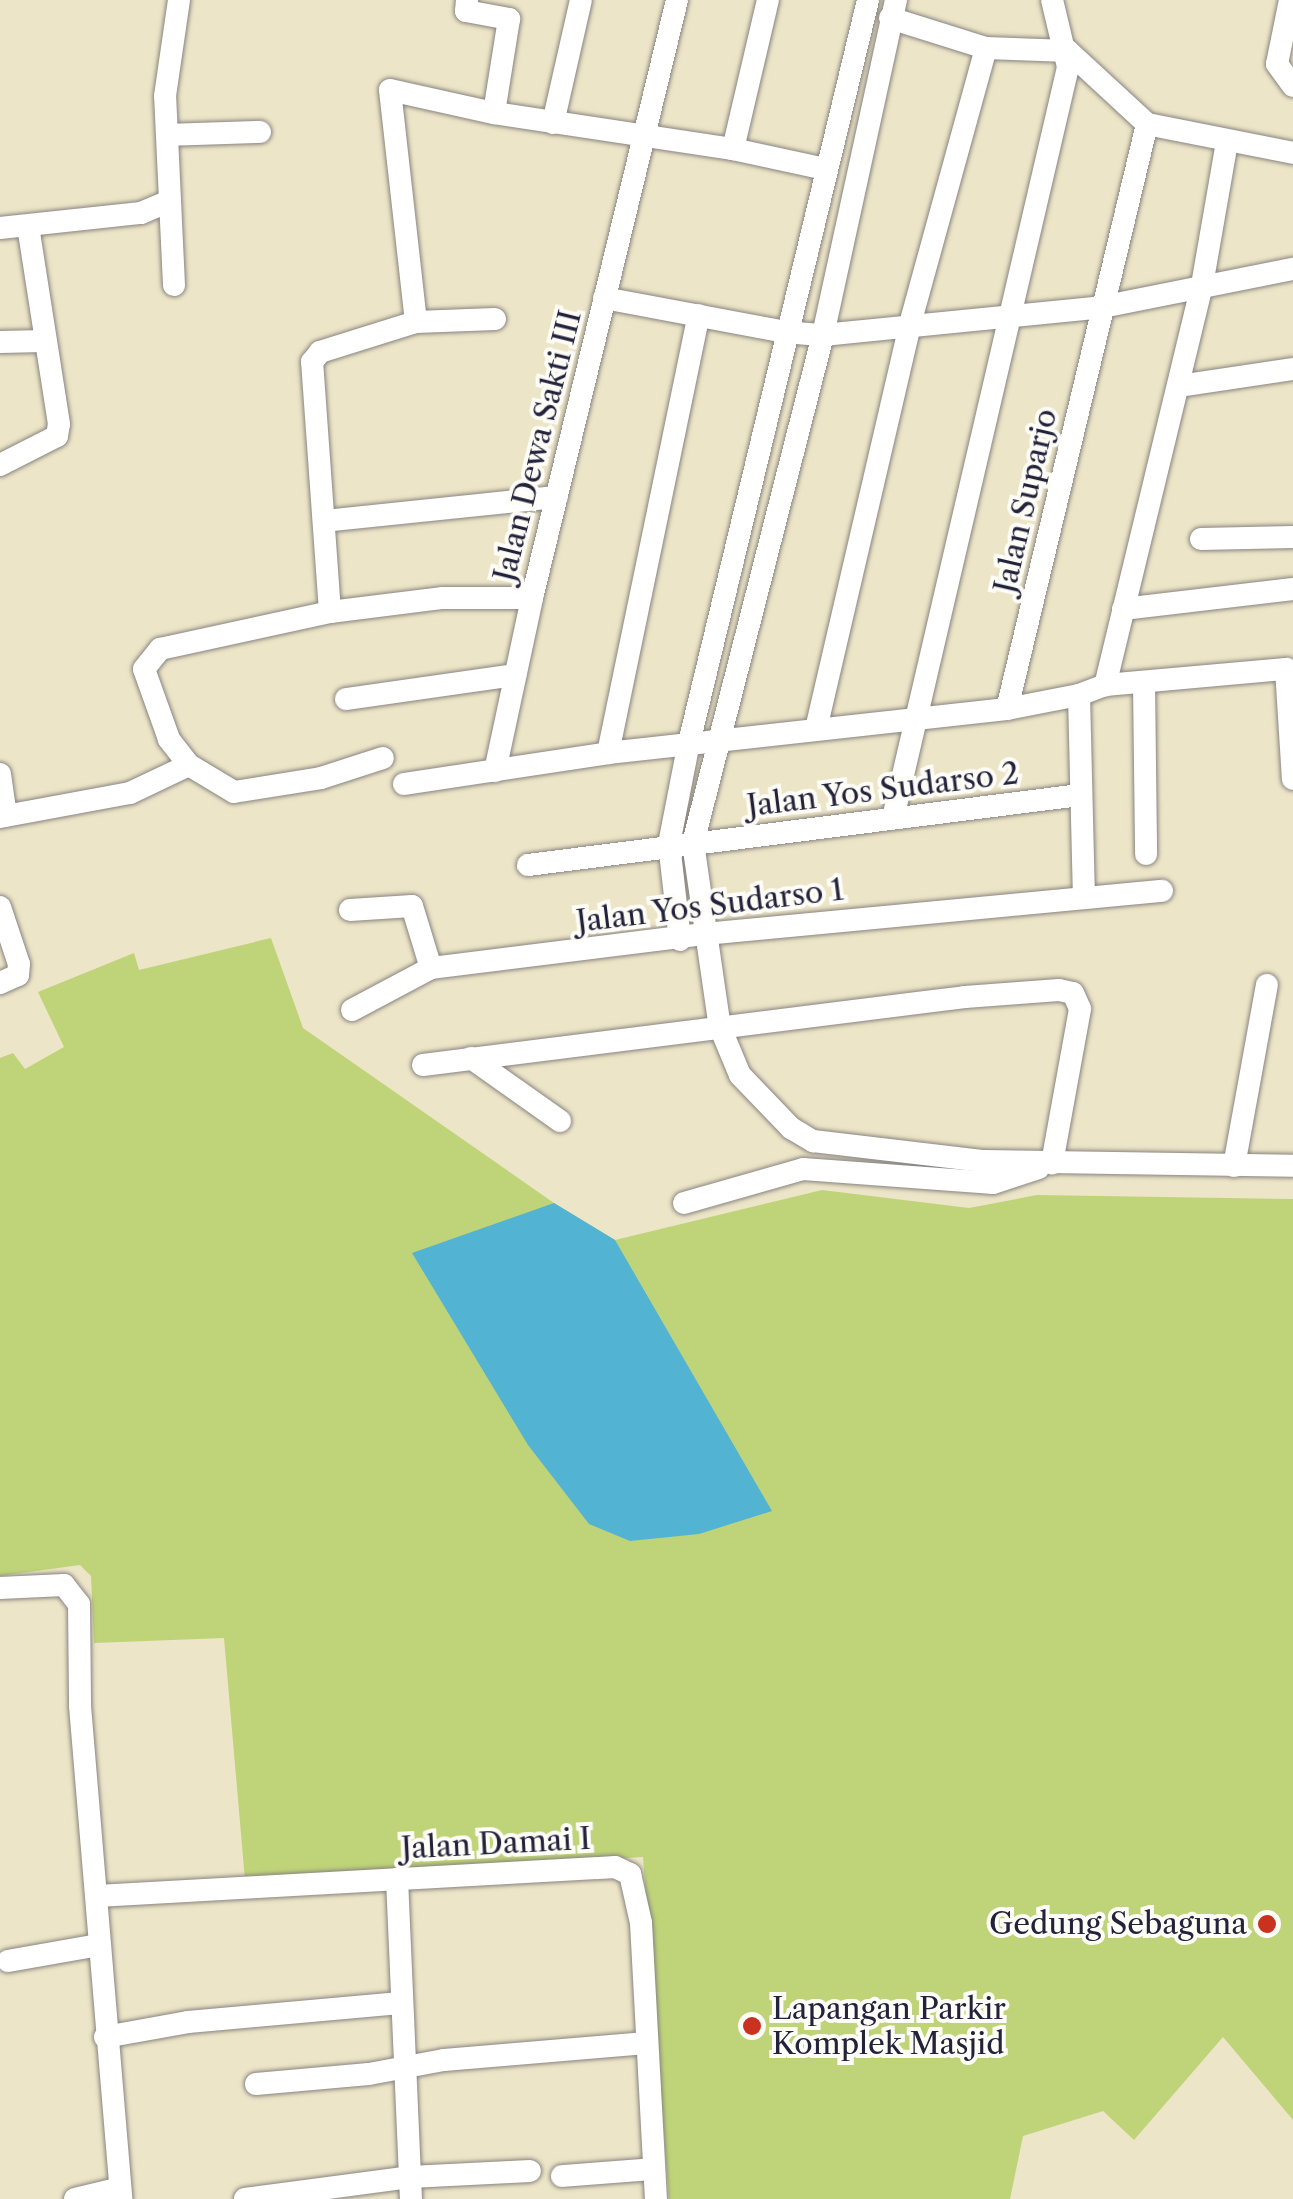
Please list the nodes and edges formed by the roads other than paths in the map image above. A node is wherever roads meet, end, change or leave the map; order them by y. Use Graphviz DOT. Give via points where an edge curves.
graph roads {
  1 [pos="179,0"];
  2 [pos="467,0"];
  3 [pos="581,0"];
  4 [pos="677,0"];
  5 [pos="768,0"];
  6 [pos="868,0"];
  7 [pos="1052,0"];
  8 [pos="1290,0"];
  9 [pos="893,9"];
  10 [pos="986,48"];
  11 [pos="1068,51"];
  12 [pos="1293,86"];
  13 [pos="494,113"];
  14 [pos="553,123"];
  15 [pos="1147,124"];
  16 [pos="260,132"];
  17 [pos="168,135"];
  18 [pos="646,137"];
  19 [pos="1227,142"];
  20 [pos="733,148"];
  21 [pos="1293,153"];
  22 [pos="825,169"];
  23 [pos="167,202"];
  24 [pos="28,226"];
  25 [pos="0,228"];
  26 [pos="1293,269"];
  27 [pos="1202,285"];
  28 [pos="174,286"];
  29 [pos="604,298"];
  30 [pos="1102,307"];
  31 [pos="699,314"];
  32 [pos="1010,316"];
  33 [pos="495,318"];
  34 [pos="416,322"];
  35 [pos="910,324"];
  36 [pos="785,332"];
  37 [pos="823,334"];
  38 [pos="44,340"];
  39 [pos="0,342"];
  40 [pos="1293,369"];
  41 [pos="1179,386"];
  42 [pos="0,465"];
  43 [pos="557,497"];
  44 [pos="324,521"];
  45 [pos="1293,537"];
  46 [pos="1201,540"];
  47 [pos="1293,589"];
  48 [pos="532,598"];
  49 [pos="1124,609"];
  50 [pos="330,612"];
  51 [pos="1289,669"];
  52 [pos="515,674"];
  53 [pos="1144,682"];
  54 [pos="1106,685"];
  55 [pos="1079,695"];
  56 [pos="346,699"];
  57 [pos="1007,710"];
  58 [pos="914,720"];
  59 [pos="816,729"];
  60 [pos="720,743"];
  61 [pos="688,747"];
  62 [pos="608,753"];
  63 [pos="383,758"];
  64 [pos="189,765"];
  65 [pos="495,771"];
  66 [pos="0,774"];
  67 [pos="1293,779"];
  68 [pos="404,784"];
  69 [pos="1080,796"];
  70 [pos="3,817"];
  71 [pos="893,818"];
  72 [pos="693,843"];
  73 [pos="669,844"];
  74 [pos="1146,854"];
  75 [pos="528,865"];
  76 [pos="1162,891"];
  77 [pos="1084,896"];
  78 [pos="0,907"];
  79 [pos="350,910"];
  80 [pos="705,934"];
  81 [pos="680,940"];
  82 [pos="431,968"];
  83 [pos="0,983"];
  84 [pos="1267,985"];
  85 [pos="352,1010"];
  86 [pos="720,1027"];
  87 [pos="471,1058"];
  88 [pos="423,1064"];
  89 [pos="560,1121"];
  90 [pos="1052,1163"];
  91 [pos="1234,1166"];
  92 [pos="1293,1166"];
  93 [pos="684,1203"];
  94 [pos="0,1588"];
  95 [pos="397,1880"];
  96 [pos="96,1896"];
  97 [pos="99,1945"];
  98 [pos="8,1961"];
  99 [pos="400,2003"];
  100 [pos="105,2037"];
  101 [pos="646,2044"];
  102 [pos="403,2066"];
  103 [pos="256,2084"];
  104 [pos="654,2169"];
  105 [pos="530,2171"];
  106 [pos="562,2176"];
  107 [pos="410,2188"];
  108 [pos="120,2193"];
  109 [pos="76,2199"];
  110 [pos="245,2199"];
  111 [pos="656,2199"];
  1 -- 17 [label="street" via="164,96"];
  2 -- 13 [label="street" via="466,10 510,19"];
  3 -- 14 [label="street"];
  4 -- 18 [label="street, Jalan Dewa Sakti III"];
  5 -- 20 [label="street"];
  6 -- 22 [label="street"];
  7 -- 11 [label="street"];
  8 -- 12 [label="street" via="1277,64"];
  9 -- 10 [label="street"];
  9 -- 37 [label="street"];
  10 -- 11 [label="street"];
  10 -- 35 [label="street"];
  11 -- 15 [label="street"];
  11 -- 32 [label="street"];
  13 -- 14 [label="street"];
  13 -- 34 [label="street" via="390,90"];
  14 -- 18 [label="street"];
  15 -- 19 [label="street"];
  15 -- 30 [label="street, Jalan Suparjo"];
  16 -- 17 [label="street"];
  17 -- 23 [label="street"];
  18 -- 20 [label="street"];
  18 -- 29 [label="street, Jalan Dewa Sakti III"];
  19 -- 21 [label="street"];
  19 -- 27 [label="street"];
  20 -- 22 [label="street"];
  22 -- 36 [label="street"];
  23 -- 24 [label="street" via="142,214"];
  23 -- 28 [label="street"];
  24 -- 25 [label="street"];
  24 -- 38 [label="street"];
  26 -- 27 [label="street"];
  27 -- 30 [label="street"];
  27 -- 41 [label="street"];
  29 -- 31 [label="street"];
  29 -- 43 [label="street, Jalan Dewa Sakti III"];
  30 -- 32 [label="street"];
  30 -- 57 [label="street, Jalan Suparjo"];
  31 -- 36 [label="street"];
  31 -- 62 [label="street"];
  32 -- 35 [label="street"];
  32 -- 58 [label="street"];
  33 -- 34 [label="street"];
  34 -- 44 [label="street" via="320,352 312,362"];
  35 -- 37 [label="street"];
  35 -- 59 [label="street"];
  36 -- 37 [label="street"];
  36 -- 61 [label="street"];
  37 -- 60 [label="street"];
  38 -- 39 [label="street"];
  38 -- 42 [label="street" via="57,436"];
  40 -- 41 [label="street"];
  41 -- 49 [label="street"];
  43 -- 44 [label="street"];
  43 -- 48 [label="street, Jalan Dewa Sakti III"];
  44 -- 50 [label="street"];
  45 -- 46 [label="street"];
  47 -- 49 [label="street"];
  48 -- 50 [label="street" via="443,598"];
  48 -- 52 [label="street, Jalan Dewa Sakti III"];
  49 -- 54 [label="street"];
  50 -- 64 [label="street" via="160,649 147,660 144,669 168,739"];
  51 -- 53 [label="street"];
  51 -- 67 [label="street"];
  52 -- 56 [label="street"];
  52 -- 65 [label="street, Jalan Dewa Sakti III"];
  53 -- 54 [label="street"];
  53 -- 74 [label="street"];
  54 -- 55 [label="street"];
  55 -- 57 [label="street"];
  55 -- 69 [label="street"];
  57 -- 58 [label="street"];
  58 -- 59 [label="street"];
  58 -- 71 [label="street"];
  59 -- 60 [label="street"];
  60 -- 61 [label="street"];
  60 -- 72 [label="street"];
  61 -- 62 [label="street"];
  61 -- 73 [label="street"];
  62 -- 65 [label="street"];
  63 -- 64 [label="street" via="242,792"];
  64 -- 70 [label="street" via="130,793"];
  65 -- 68 [label="street"];
  66 -- 70 [label="street"];
  69 -- 71 [label="street, Jalan Yos Sudarso 2"];
  69 -- 77 [label="street"];
  71 -- 72 [label="street, Jalan Yos Sudarso 2"];
  72 -- 73 [label="street, Jalan Yos Sudarso 2"];
  72 -- 80 [label="street"];
  73 -- 75 [label="street, Jalan Yos Sudarso 2"];
  73 -- 81 [label="street"];
  76 -- 77 [label="street, Jalan Yos Sudarso 1"];
  77 -- 80 [label="street, Jalan Yos Sudarso 1"];
  78 -- 83 [label="street" via="19,964 18,976"];
  79 -- 82 [label="street" via="412,906"];
  80 -- 81 [label="street, Jalan Yos Sudarso 1"];
  80 -- 86 [label="street"];
  81 -- 82 [label="street, Jalan Yos Sudarso 1"];
  82 -- 85 [label="street, Jalan Yos Sudarso 1"];
  84 -- 91 [label="street"];
  86 -- 87 [label="street"];
  86 -- 90 [label="street" via="740,1075 791,1128 813,1141"];
  86 -- 90 [label="street" via="966,997 1073,993 1080,1009"];
  87 -- 88 [label="street"];
  87 -- 89 [label="street"];
  90 -- 91 [label="street"];
  90 -- 93 [label="street" via="993,1183 804,1168"];
  91 -- 92 [label="street"];
  94 -- 96 [label="street" via="64,1584 79,1604"];
  95 -- 96 [label="street, Jalan Damai I"];
  95 -- 99 [label="street"];
  95 -- 101 [label="street, Jalan Damai I" via="615,1867 630,1874 641,1923"];
  96 -- 97 [label="street"];
  97 -- 98 [label="street"];
  97 -- 100 [label="street"];
  99 -- 100 [label="street" via="188,2022"];
  99 -- 102 [label="street"];
  100 -- 108 [label="street"];
  101 -- 102 [label="street"];
  101 -- 104 [label="street, Jalan Damai I"];
  102 -- 103 [label="street"];
  102 -- 107 [label="street"];
  104 -- 106 [label="street"];
  104 -- 111 [label="street, Jalan Damai I"];
  105 -- 107 [label="street"];
  107 -- 110 [label="street"];
  108 -- 109 [label="street"];
}
